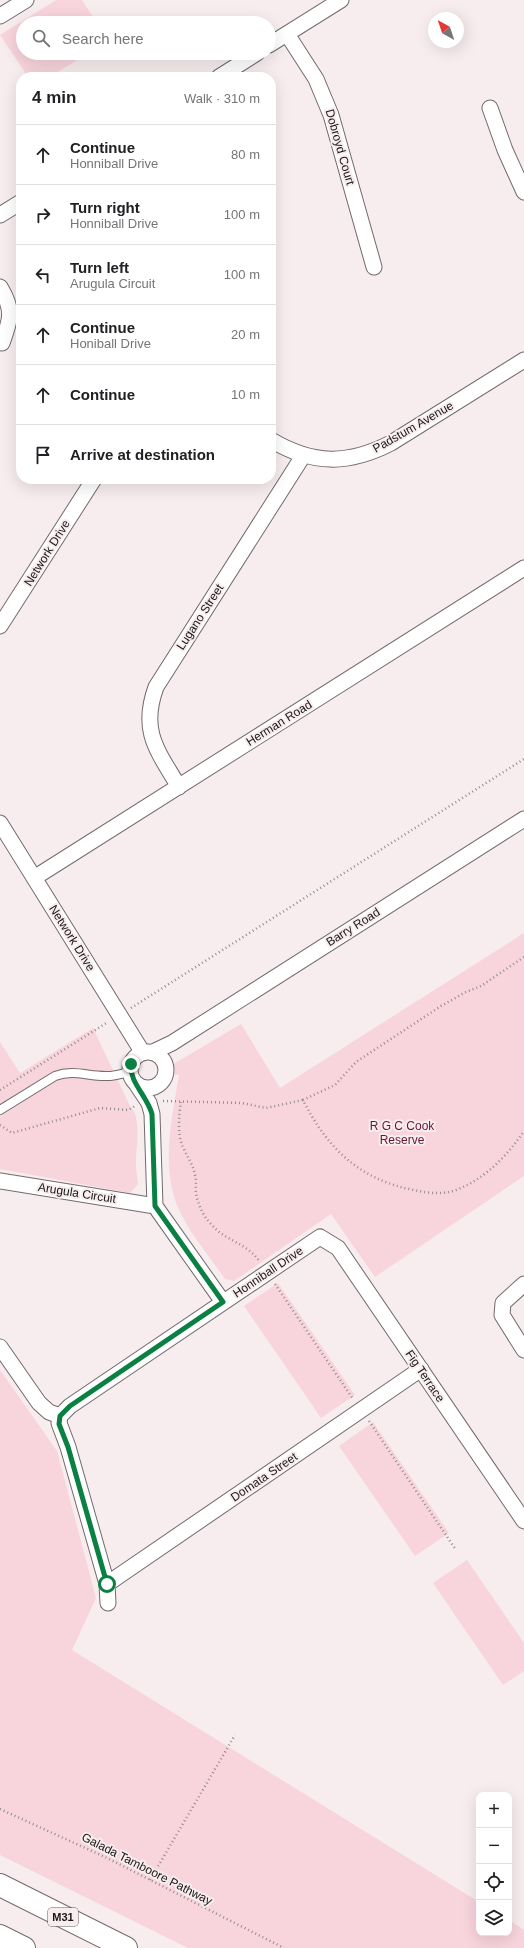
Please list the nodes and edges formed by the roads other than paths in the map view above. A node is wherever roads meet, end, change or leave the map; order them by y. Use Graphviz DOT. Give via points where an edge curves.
graph roads {
  1 [pos="26,0"];
  2 [pos="341,0"];
  3 [pos="0,16"];
  4 [pos="287,34"];
  5 [pos="276,41"];
  6 [pos="246,60"];
  7 [pos="227,72"];
  8 [pos="490,108"];
  9 [pos="524,192"];
  10 [pos="16,205"];
  11 [pos="0,215"];
  12 [pos="374,267"];
  13 [pos="0,287"];
  14 [pos="2,343"];
  15 [pos="524,360"];
  16 [pos="276,442"];
  17 [pos="303,456"];
  18 [pos="91,484"];
  19 [pos="524,568"];
  20 [pos="0,626"];
  21 [pos="179,787"];
  22 [pos="524,819"];
  23 [pos="0,823"];
  24 [pos="34,878"];
  25 [pos="184,1035"];
  26 [pos="148,1053"];
  27 [pos="166,1065"];
  28 [pos="130,1072"];
  29 [pos="164,1080"];
  30 [pos="137,1085"];
  31 [pos="152,1105"];
  32 [pos="0,1110"];
  33 [pos="0,1181"];
  34 [pos="155,1206"];
  35 [pos="320,1237"];
  36 [pos="524,1284"];
  37 [pos="223,1302"];
  38 [pos="0,1347"];
  39 [pos="524,1350"];
  40 [pos="421,1369"];
  41 [pos="60,1416"];
  42 [pos="524,1521"];
  43 [pos="107,1584"];
  44 [pos="108,1603"];
  45 [pos="0,1885"];
  46 [pos="0,1936"];
  47 [pos="24,1948"];
  48 [pos="126,1948"];
  1 -- 3 [label="street"];
  2 -- 4 [label="street"];
  4 -- 5 [label="street"];
  4 -- 12 [label="street, Dobroyd Court" via="327,101"];
  6 -- 7 [label="street"];
  8 -- 9 [label="street"];
  10 -- 11 [label="street"];
  13 -- 14 [label="street" via="10,307 11,318"];
  15 -- 17 [label="street, Padstum Avenue" via="374,452 324,460"];
  16 -- 17 [label="street, Padstum Avenue"];
  17 -- 21 [label="street, Lugano Street" via="156,687 150,702 148,718 156,748"];
  18 -- 20 [label="street, Network Drive"];
  19 -- 21 [label="street, Herman Road"];
  21 -- 24 [label="street, Herman Road"];
  22 -- 25 [label="street, Barry Road"];
  23 -- 24 [label="street, Network Drive"];
  24 -- 26 [label="street, Network Drive" via="120,1015"];
  25 -- 26 [label="street, Barry Road"];
  25 -- 27 [label="street, Barry Road"];
  26 -- 27 [label="street" via="163,1058"];
  26 -- 28 [label="street" via="135,1058"];
  27 -- 29 [label="street"];
  28 -- 30 [label="street"];
  28 -- 32 [label="lane" via="109,1076 82,1072 64,1073"];
  29 -- 30 [label="street" via="152,1089"];
  29 -- 31 [label="street"];
  30 -- 31 [label="street"];
  31 -- 34 [label="street"];
  33 -- 34 [label="street, Arugula Circuit"];
  34 -- 37 [label="street"];
  35 -- 37 [label="street, Honniball Drive"];
  35 -- 40 [label="street, Fig Terrace" via="338,1248"];
  36 -- 39 [label="street" via="503,1303 502,1315"];
  37 -- 41 [label="street, Honniball Drive" via="70,1406"];
  38 -- 41 [label="street" via="39,1403 49,1412"];
  40 -- 42 [label="street, Fig Terrace"];
  40 -- 43 [label="street, Domata Street"];
  41 -- 43 [label="street" via="59,1424 68,1447"];
  43 -- 44 [label="street"];
  45 -- 48 [label="highway, M31"];
  46 -- 47 [label="highway"];
}
